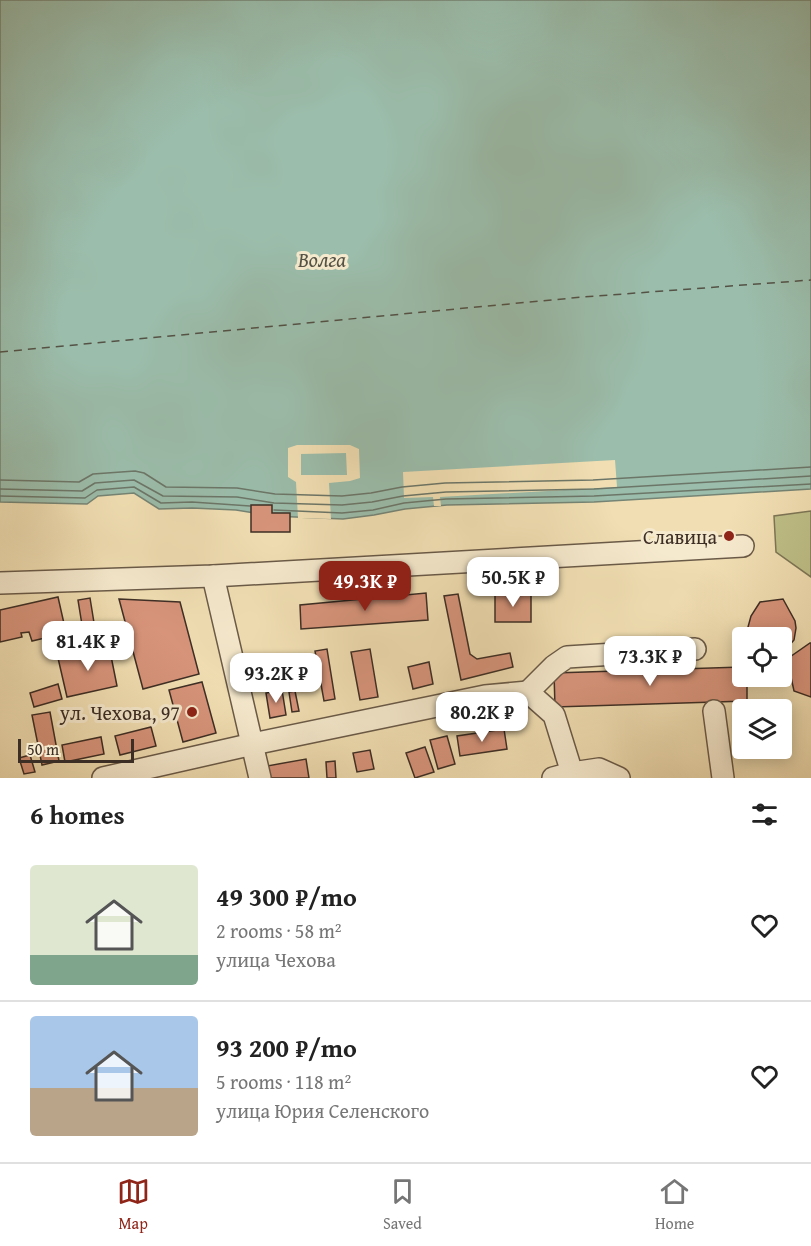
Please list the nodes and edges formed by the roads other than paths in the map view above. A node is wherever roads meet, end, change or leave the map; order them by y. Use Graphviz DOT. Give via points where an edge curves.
graph roads {
  1 [pos="742,546"];
  2 [pos="213,576"];
  3 [pos="0,583"];
  4 [pos="695,649"];
  5 [pos="528,692"];
  6 [pos="714,711"];
  7 [pos="253,744"];
  8 [pos="563,776"];
  9 [pos="104,778"];
  10 [pos="260,778"];
  11 [pos="619,778"];
  12 [pos="723,778"];
  1 -- 2 [label="street"];
  2 -- 3 [label="street"];
  2 -- 7 [label="street"];
  4 -- 5 [label="street" via="567,657"];
  5 -- 7 [label="street" via="485,696"];
  5 -- 8 [label="street" via="554,715"];
  6 -- 12 [label="street"];
  7 -- 9 [label="street"];
  7 -- 10 [label="street"];
  8 -- 11 [label="street" via="599,769"];
}
